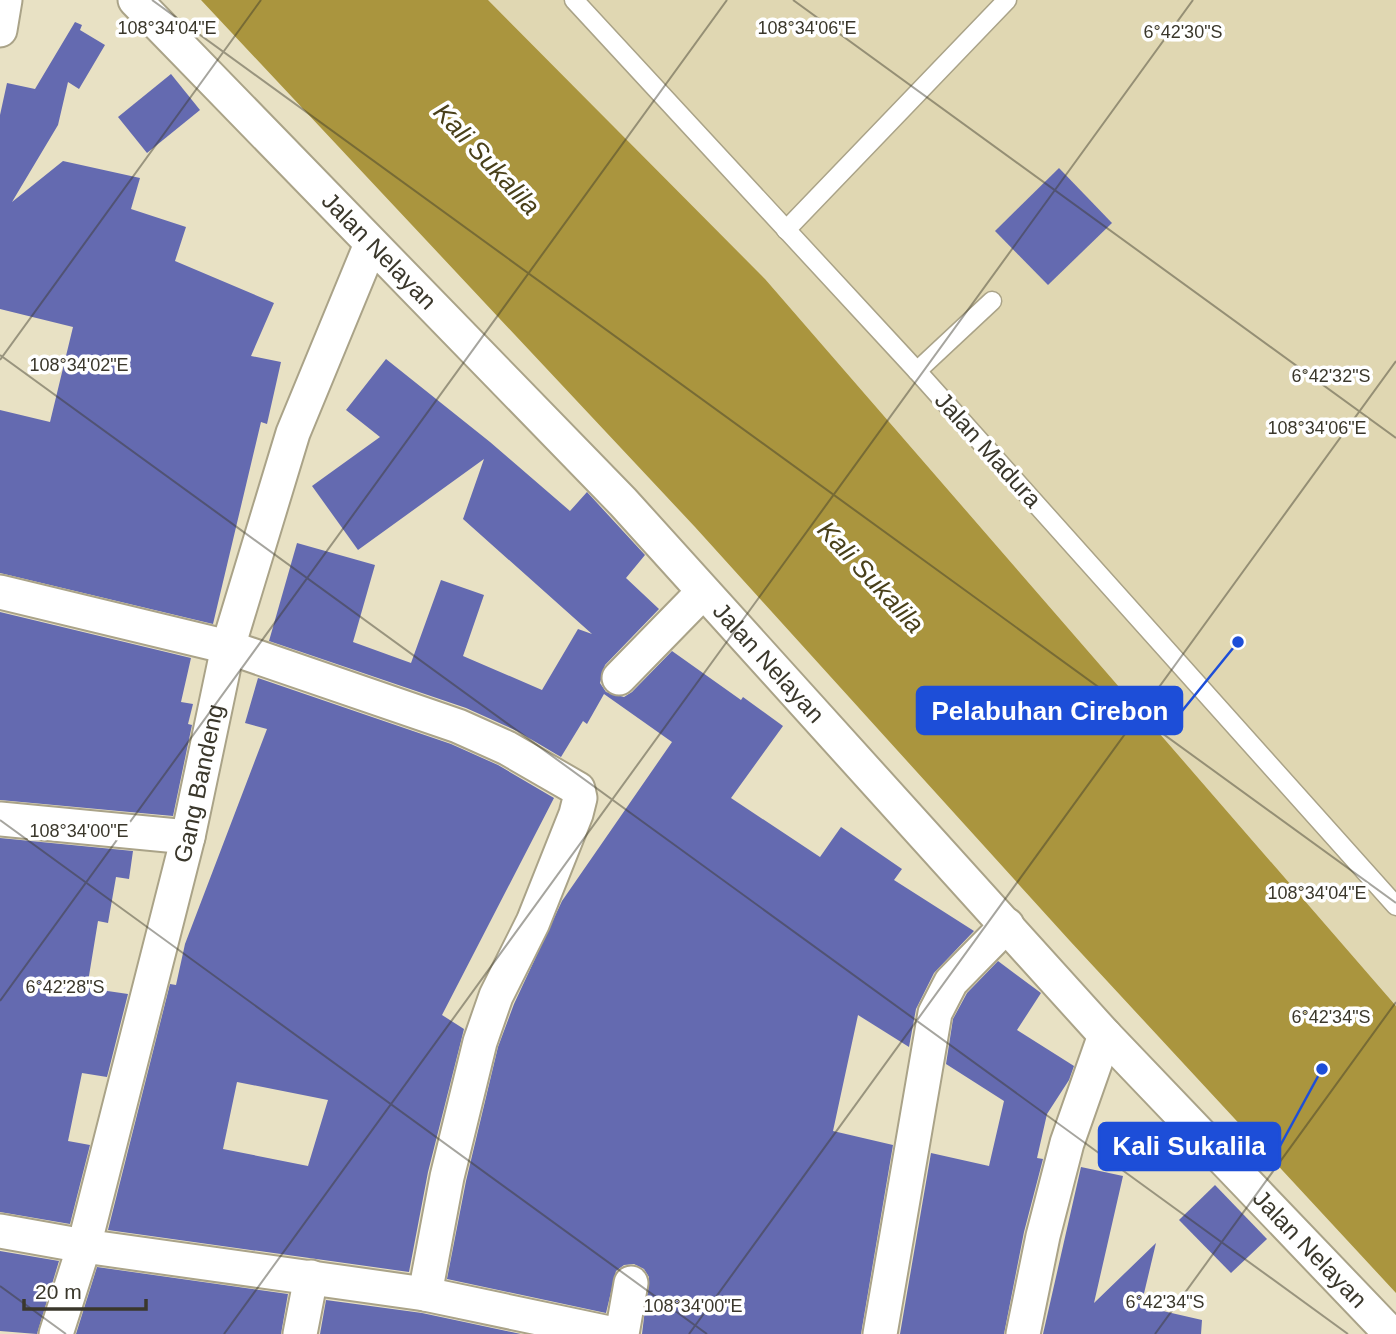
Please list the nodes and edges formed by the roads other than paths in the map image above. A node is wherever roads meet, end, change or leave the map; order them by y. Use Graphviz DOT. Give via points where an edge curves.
graph roads {
  1 [pos="5,0"];
  2 [pos="135,0"];
  3 [pos="573,0"];
  4 [pos="1007,0"];
  5 [pos="0,30"];
  6 [pos="786,230"];
  7 [pos="371,244"];
  8 [pos="992,301"];
  9 [pos="917,371"];
  10 [pos="0,592"];
  11 [pos="703,592"];
  12 [pos="228,648"];
  13 [pos="619,678"];
  14 [pos="0,818"];
  15 [pos="188,837"];
  16 [pos="1396,906"];
  17 [pos="1007,925"];
  18 [pos="1105,1035"];
  19 [pos="0,1231"];
  20 [pos="84,1246"];
  21 [pos="311,1277"];
  22 [pos="631,1283"];
  23 [pos="425,1293"];
  24 [pos="56,1334"];
  25 [pos="300,1334"];
  26 [pos="614,1334"];
  27 [pos="622,1334"];
  28 [pos="880,1334"];
  29 [pos="1023,1334"];
  30 [pos="1391,1334"];
  1 -- 5 [label="street"];
  2 -- 7 [label="street, Jalan Nelayan"];
  3 -- 6 [label="lane, Jalan Madura"];
  4 -- 6 [label="lane"];
  6 -- 9 [label="lane, Jalan Madura"];
  7 -- 11 [label="street, Jalan Nelayan" via="623,502"];
  7 -- 12 [label="street, Gang Bandeng" via="293,433"];
  8 -- 9 [label="lane"];
  9 -- 16 [label="lane, Jalan Madura"];
  10 -- 12 [label="street"];
  11 -- 13 [label="street"];
  11 -- 17 [label="street, Jalan Nelayan"];
  12 -- 15 [label="street, Gang Bandeng"];
  12 -- 23 [label="street" via="458,726 508,748 578,789 576,814 480,1042"];
  14 -- 15 [label="street"];
  15 -- 20 [label="street, Gang Bandeng"];
  17 -- 18 [label="street, Jalan Nelayan"];
  17 -- 28 [label="street" via="951,982 935,1013"];
  18 -- 29 [label="street" via="1067,1143"];
  18 -- 30 [label="street, Jalan Nelayan"];
  19 -- 20 [label="street"];
  20 -- 21 [label="street"];
  20 -- 24 [label="street, Gang Bandeng"];
  21 -- 23 [label="street"];
  21 -- 25 [label="street"];
  22 -- 27 [label="street"];
  23 -- 26 [label="street"];
}
